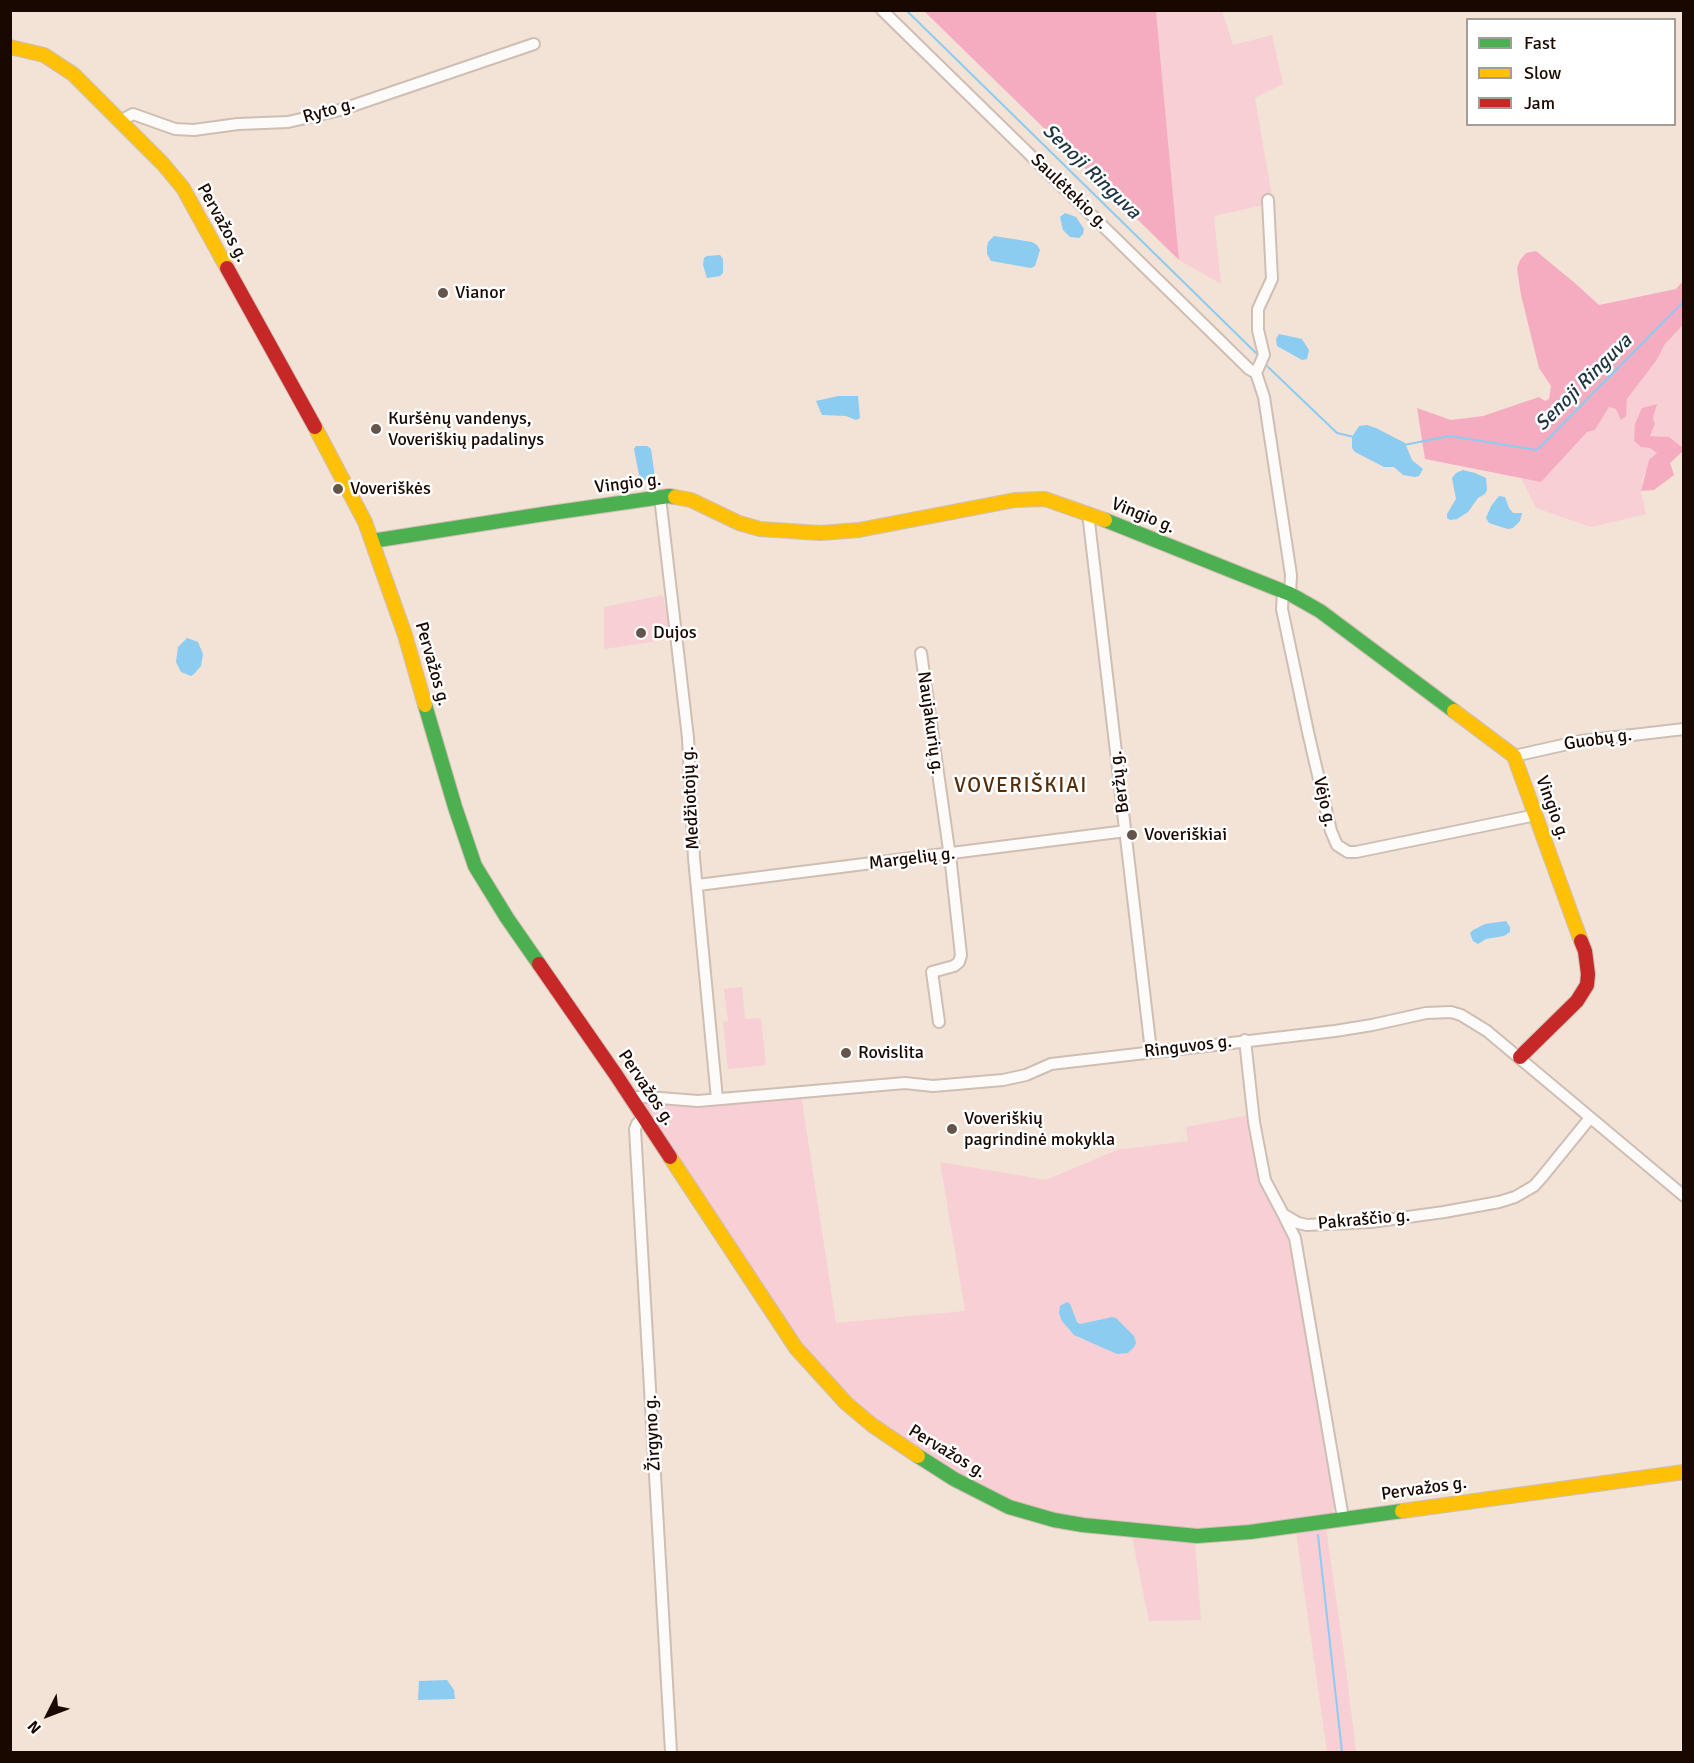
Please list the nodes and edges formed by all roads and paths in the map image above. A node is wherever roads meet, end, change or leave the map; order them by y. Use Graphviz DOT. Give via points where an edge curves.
graph roads {
  1 [pos="882,10"];
  2 [pos="534,44"];
  3 [pos="10,47"];
  4 [pos="120,121"];
  5 [pos="1268,200"];
  6 [pos="1256,372"];
  7 [pos="660,497"];
  8 [pos="1088,513"];
  9 [pos="372,542"];
  10 [pos="1286,593"];
  11 [pos="921,653"];
  12 [pos="1683,729"];
  13 [pos="1514,756"];
  14 [pos="1536,814"];
  15 [pos="1126,831"];
  16 [pos="948,854"];
  17 [pos="698,885"];
  18 [pos="939,1022"];
  19 [pos="1245,1040"];
  20 [pos="1151,1051"];
  21 [pos="1520,1058"];
  22 [pos="632,1099"];
  23 [pos="717,1099"];
  24 [pos="644,1117"];
  25 [pos="1590,1118"];
  26 [pos="1683,1196"];
  27 [pos="1283,1214"];
  28 [pos="1307,1225"];
  29 [pos="1295,1238"];
  30 [pos="1683,1472"];
  31 [pos="1343,1518"];
  32 [pos="671,1752"];
  1 -- 6 [label="street, Saulėtekio g."];
  2 -- 4 [label="street, Ryto g." via="340,110 288,122 194,130 175,129 133,114"];
  3 -- 4 [label="main road, Pervažos g." via="60,63"];
  4 -- 9 [label="main road, Pervažos g." via="163,164 186,194 339,471"];
  5 -- 6 [label="street" via="1272,279 1258,309 1264,355"];
  6 -- 10 [label="street" via="1266,409 1291,575"];
  7 -- 8 [label="main road, Vingio g." via="692,500 739,523 783,532 860,530 1015,500 1045,499"];
  7 -- 9 [label="main road, Vingio g."];
  7 -- 17 [label="street, Medžiotojų g." via="688,738"];
  8 -- 10 [label="main road, Vingio g."];
  8 -- 15 [label="street, Beržų g."];
  9 -- 22 [label="main road, Pervažos g." via="405,635 475,866"];
  10 -- 13 [label="main road, Vingio g." via="1320,610"];
  10 -- 14 [label="street, Vėjo g." via="1282,609 1330,831 1337,845 1356,852"];
  11 -- 16 [label="street, Naujakurių g."];
  12 -- 13 [label="street, Guobų g." via="1581,741"];
  13 -- 14 [label="main road, Vingio g."];
  14 -- 21 [label="main road, Vingio g." via="1585,951 1588,974 1587,985 1577,1002"];
  15 -- 16 [label="street, Margelių g."];
  15 -- 20 [label="street, Beržų g."];
  16 -- 17 [label="street, Margelių g."];
  16 -- 18 [label="street, Naujakurių g." via="961,955 954,966 932,972"];
  17 -- 23 [label="street, Medžiotojų g."];
  19 -- 20 [label="street, Ringuvos g."];
  19 -- 21 [label="street, Ringuvos g." via="1335,1031 1440,1011 1473,1022"];
  19 -- 27 [label="street" via="1261,1164"];
  20 -- 23 [label="street, Ringuvos g." via="1051,1064 1003,1080 933,1086 905,1083"];
  21 -- 25 [label="street, Ringuvos g."];
  22 -- 23 [label="street, Ringuvos g."];
  22 -- 24 [label="main road, Pervažos g."];
  24 -- 31 [label="main road, Pervažos g." via="773,1315 819,1375 872,1425 954,1479 1010,1506 1083,1526 1222,1534"];
  24 -- 32 [label="street, Žirgyno g." via="635,1129"];
  25 -- 26 [label="street, Ringuvos g."];
  25 -- 28 [label="street, Pakraščio g." via="1534,1186 1515,1197 1371,1222"];
  27 -- 28 [label="street, Pakraščio g."];
  27 -- 29 [label="street"];
  28 -- 29 [label="street"];
  29 -- 31 [label="street"];
  30 -- 31 [label="main road, Pervažos g."];
}
